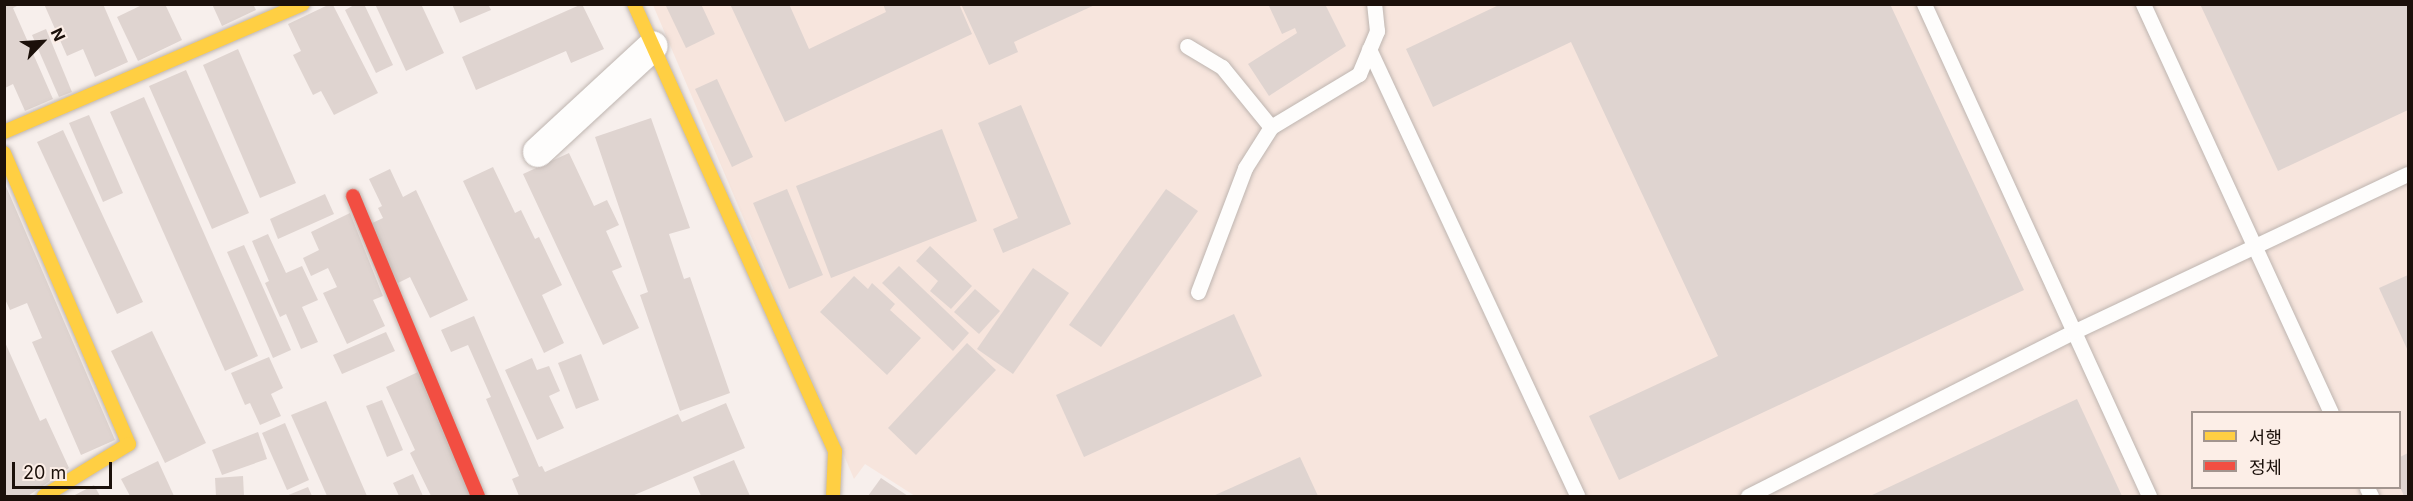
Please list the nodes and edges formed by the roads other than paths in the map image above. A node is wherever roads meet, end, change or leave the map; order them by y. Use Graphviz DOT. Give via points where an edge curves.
graph roads {
  1 [pos="303,4"];
  2 [pos="634,4"];
  3 [pos="1374,4"];
  4 [pos="1924,4"];
  5 [pos="2143,4"];
  6 [pos="271,11"];
  7 [pos="653,46"];
  8 [pos="1187,46"];
  9 [pos="1370,49"];
  10 [pos="1271,127"];
  11 [pos="4,132"];
  12 [pos="538,152"];
  13 [pos="4,153"];
  14 [pos="2409,174"];
  15 [pos="353,196"];
  16 [pos="2253,246"];
  17 [pos="1198,292"];
  18 [pos="2073,332"];
  19 [pos="2331,411"];
  20 [pos="44,496"];
  21 [pos="478,496"];
  22 [pos="833,496"];
  23 [pos="1576,496"];
  24 [pos="1748,496"];
  25 [pos="2149,496"];
  1 -- 6 [label="street"];
  2 -- 7 [label="street"];
  3 -- 9 [label="lane" via="1377,31"];
  4 -- 18 [label="lane"];
  5 -- 16 [label="lane"];
  6 -- 11 [label="street"];
  7 -- 12 [label="street"];
  7 -- 22 [label="street" via="835,451"];
  8 -- 10 [label="lane" via="1222,67"];
  9 -- 10 [label="lane" via="1359,74"];
  9 -- 23 [label="lane"];
  10 -- 17 [label="lane" via="1245,168"];
  13 -- 20 [label="street" via="129,444"];
  14 -- 16 [label="lane"];
  15 -- 21 [label="street"];
  16 -- 18 [label="lane"];
  16 -- 19 [label="lane"];
  18 -- 24 [label="lane"];
  18 -- 25 [label="lane"];
}
